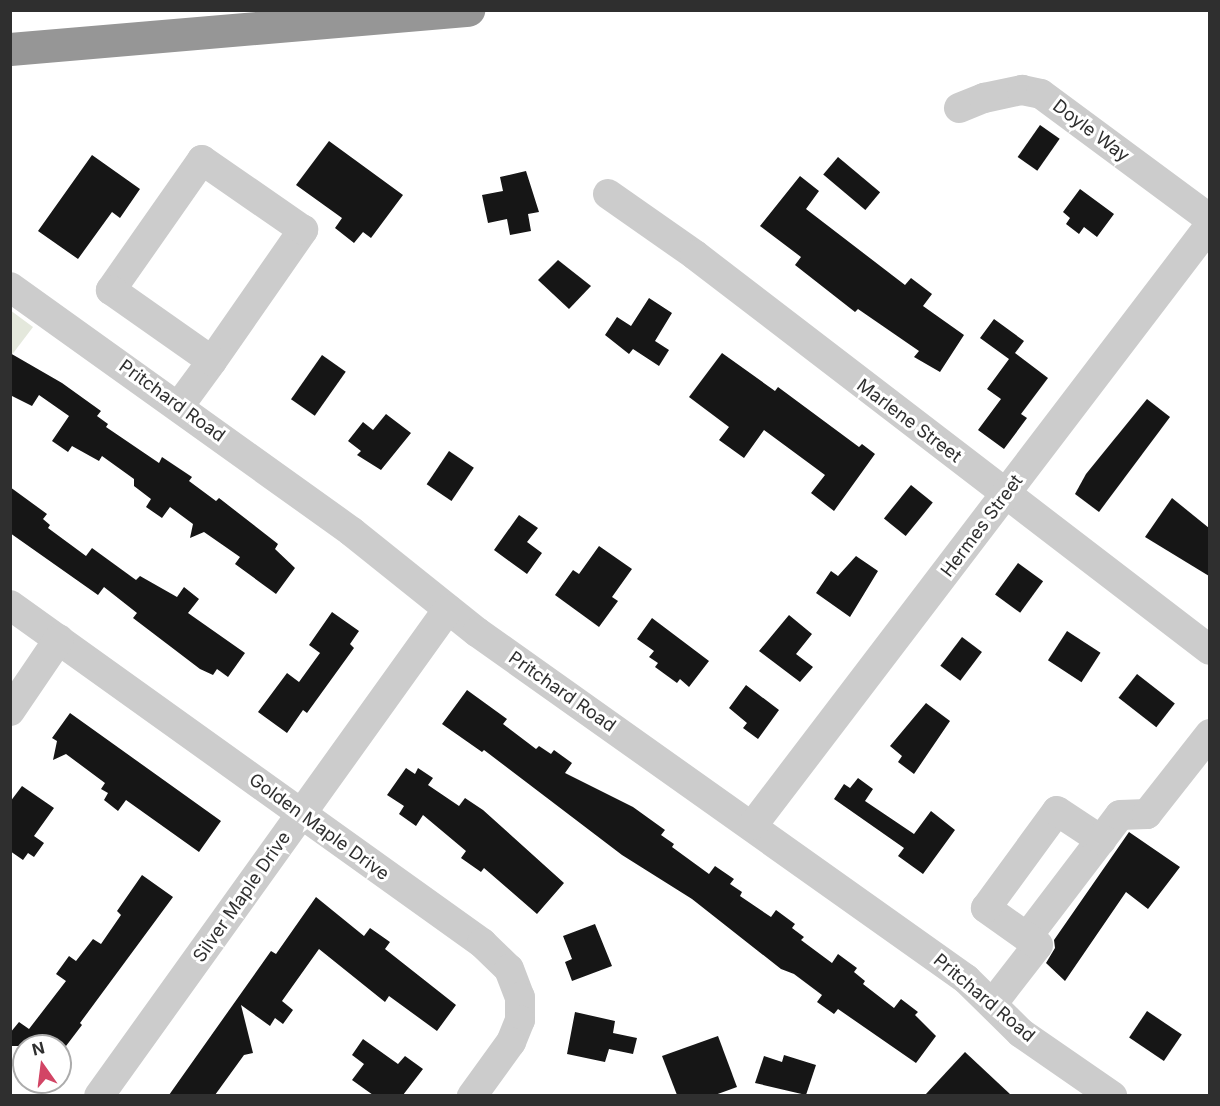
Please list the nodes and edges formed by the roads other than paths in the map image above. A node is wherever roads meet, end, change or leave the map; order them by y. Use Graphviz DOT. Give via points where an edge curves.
graph roads {
  1 [pos="468,10"];
  2 [pos="10,49"];
  3 [pos="959,108"];
  4 [pos="608,194"];
  5 [pos="1209,219"];
  6 [pos="1209,225"];
  7 [pos="10,287"];
  8 [pos="212,361"];
  9 [pos="178,406"];
  10 [pos="1006,494"];
  11 [pos="10,604"];
  12 [pos="448,609"];
  13 [pos="58,639"];
  14 [pos="1209,650"];
  15 [pos="10,711"];
  16 [pos="1209,734"];
  17 [pos="301,814"];
  18 [pos="753,825"];
  19 [pos="1101,840"];
  20 [pos="1028,937"];
  21 [pos="993,1003"];
  22 [pos="99,1095"];
  23 [pos="472,1095"];
  24 [pos="1112,1095"];
  1 -- 2 [label="highway"];
  3 -- 5 [label="street, Doyle Way" via="1022,90 1041,94"];
  4 -- 10 [label="street, Marlene Street"];
  6 -- 10 [label="street, Hermes Street"];
  7 -- 9 [label="street, Pritchard Road"];
  8 -- 8 [label="street" via="303,230 202,160 111,290"];
  8 -- 9 [label="street"];
  9 -- 12 [label="street, Pritchard Road" via="352,532"];
  10 -- 14 [label="street, Marlene Street"];
  10 -- 18 [label="street, Hermes Street"];
  11 -- 13 [label="street, Golden Maple Drive"];
  12 -- 17 [label="street, Silver Maple Drive"];
  12 -- 18 [label="street, Pritchard Road"];
  13 -- 15 [label="street"];
  13 -- 17 [label="street, Golden Maple Drive"];
  16 -- 19 [label="street" via="1147,814 1120,815"];
  17 -- 22 [label="street, Silver Maple Drive"];
  17 -- 23 [label="street, Golden Maple Drive" via="482,943 509,969 520,997 520,1020 512,1042"];
  18 -- 21 [label="street, Pritchard Road" via="966,979"];
  19 -- 20 [label="street"];
  19 -- 20 [label="street" via="1057,811 986,908"];
  20 -- 21 [label="street" via="1038,945"];
  21 -- 24 [label="street, Pritchard Road" via="1021,1032"];
}
